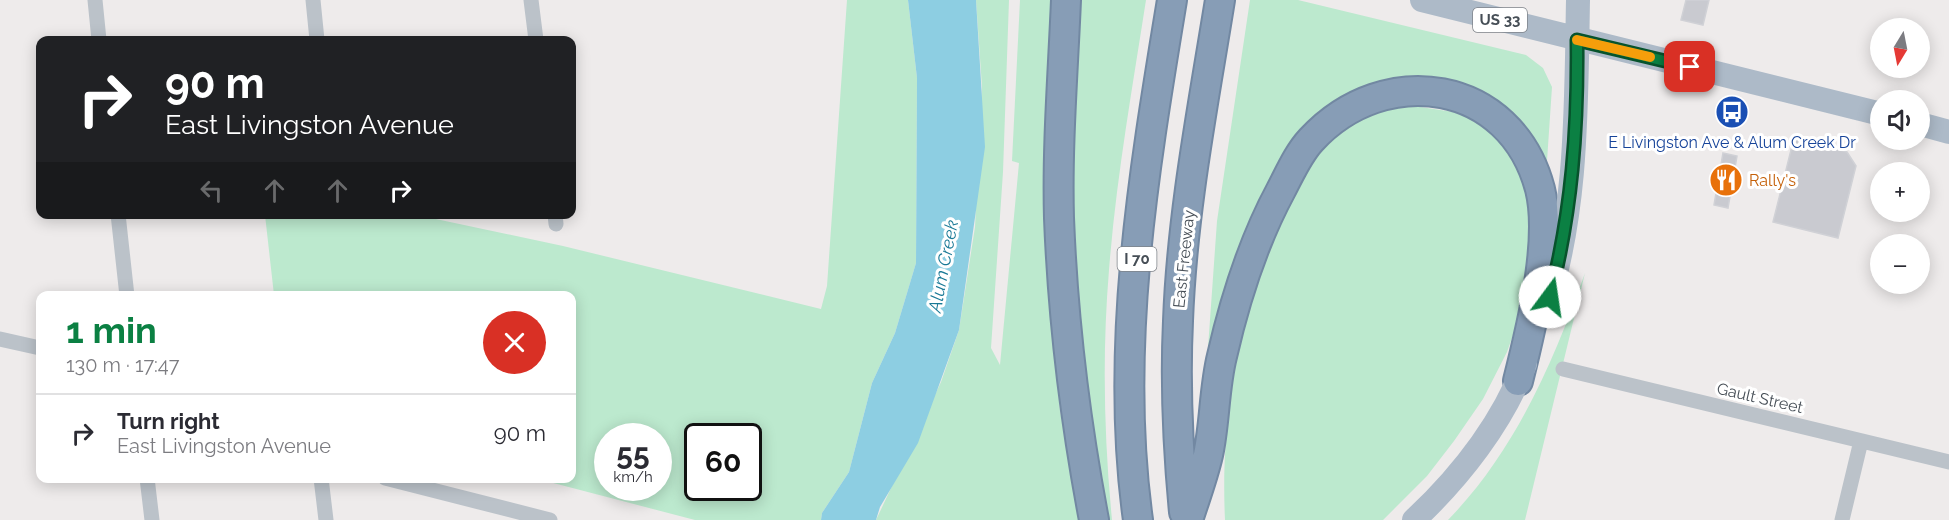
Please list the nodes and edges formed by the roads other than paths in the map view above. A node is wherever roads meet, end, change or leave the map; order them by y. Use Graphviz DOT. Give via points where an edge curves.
graph roads {
  1 [pos="95,0"];
  2 [pos="313,0"];
  3 [pos="531,0"];
  4 [pos="1066,0"];
  5 [pos="1172,0"];
  6 [pos="1422,0"];
  7 [pos="1578,0"];
  8 [pos="1219,2"];
  9 [pos="99,36"];
  10 [pos="317,36"];
  11 [pos="536,36"];
  12 [pos="1577,40"];
  13 [pos="1870,111"];
  14 [pos="1930,127"];
  15 [pos="1949,132"];
  16 [pos="119,219"];
  17 [pos="126,291"];
  18 [pos="0,339"];
  19 [pos="36,347"];
  20 [pos="1563,369"];
  21 [pos="1518,381"];
  22 [pos="1861,441"];
  23 [pos="1949,462"];
  24 [pos="148,483"];
  25 [pos="322,483"];
  26 [pos="405,483"];
  27 [pos="152,520"];
  28 [pos="326,520"];
  29 [pos="550,520"];
  30 [pos="1094,520"];
  31 [pos="1138,520"];
  32 [pos="1187,520"];
  33 [pos="1414,520"];
  34 [pos="1842,520"];
  1 -- 9 [label="street"];
  2 -- 10 [label="street"];
  3 -- 11 [label="street"];
  4 -- 30 [label="highway" via="1059,215 1064,310 1072,391"];
  5 -- 31 [label="highway, I 70" via="1147,153 1132,314 1130,399"];
  6 -- 12 [label="main road, US 33"];
  7 -- 12 [label="main road"];
  8 -- 32 [label="highway, East Freeway" via="1192,183 1178,319 1178,428"];
  12 -- 13 [label="main road, US 33"];
  12 -- 21 [label="main road" via="1577,104 1568,214 1550,297"];
  14 -- 15 [label="main road"];
  16 -- 17 [label="street"];
  18 -- 19 [label="street"];
  20 -- 22 [label="street, Gault Street"];
  21 -- 32 [label="highway" via="1535,310 1543,234 1540,188 1524,150 1495,119 1447,93 1400,90 1362,103 1311,140 1272,206 1243,276 1227,337 1208,454"];
  21 -- 33 [label="main road" via="1460,472"];
  22 -- 23 [label="street, Gault Street"];
  22 -- 34 [label="street"];
  24 -- 27 [label="street"];
  25 -- 28 [label="street"];
  26 -- 29 [label="street"];
}
